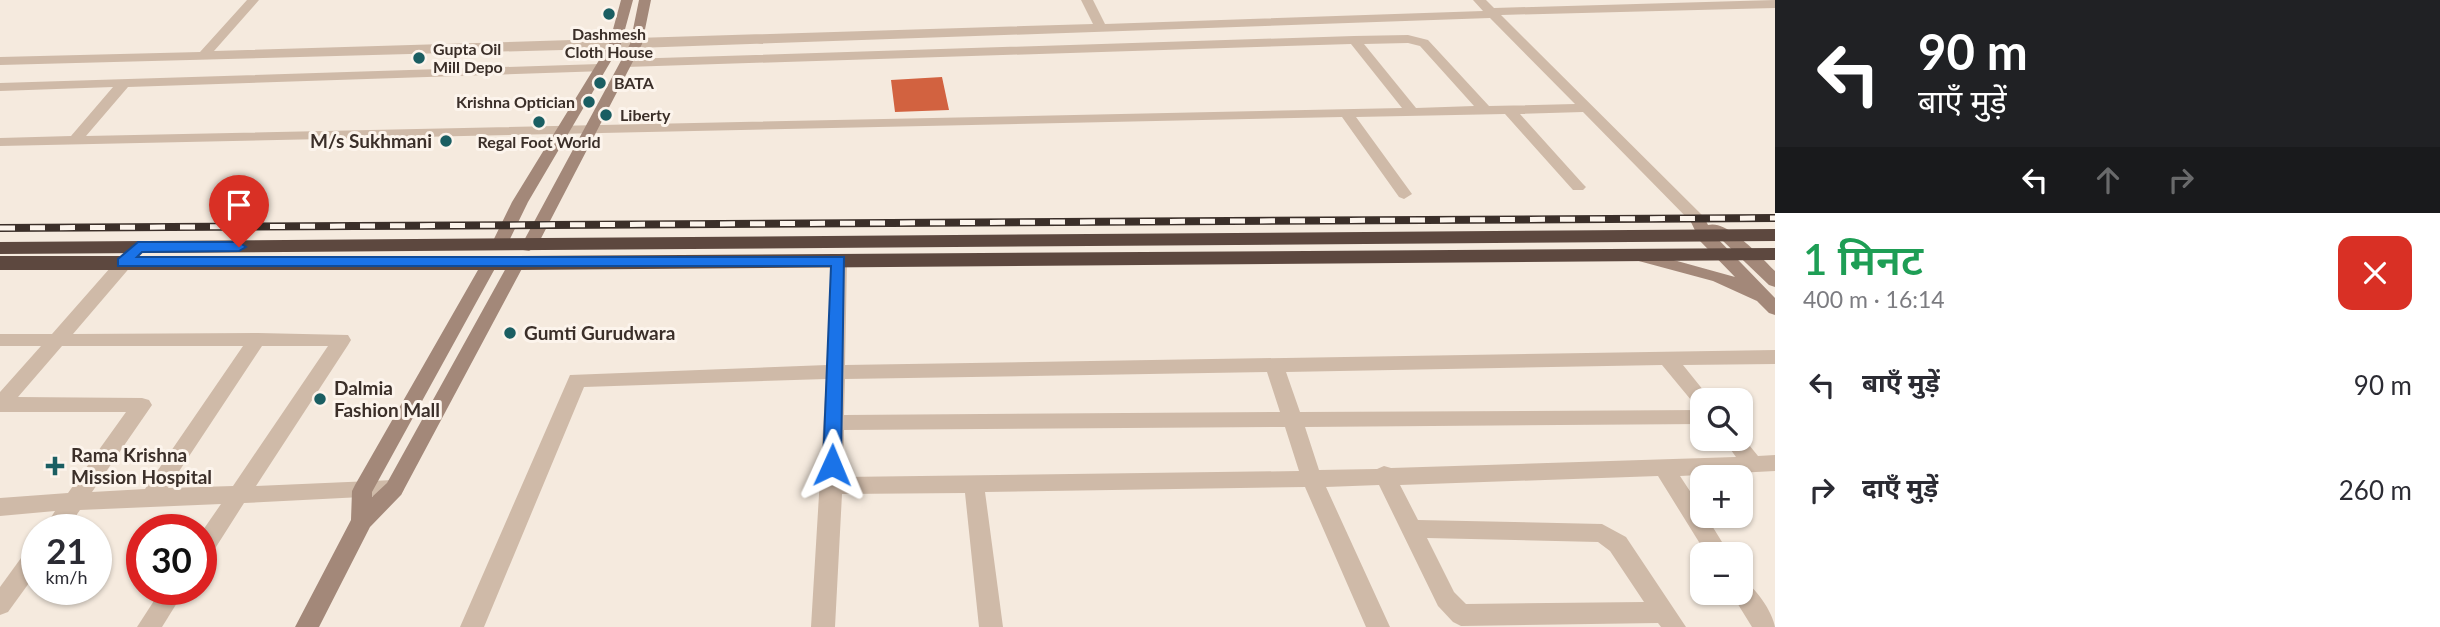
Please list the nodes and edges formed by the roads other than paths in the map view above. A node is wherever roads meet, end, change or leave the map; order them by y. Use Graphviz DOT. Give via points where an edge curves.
graph roads {
  1 [pos="253,0"];
  2 [pos="627,0"];
  3 [pos="645,0"];
  4 [pos="1087,0"];
  5 [pos="1620,0"];
  6 [pos="1775,4"];
  7 [pos="1486,7"];
  8 [pos="1101,28"];
  9 [pos="1030,30"];
  10 [pos="1354,40"];
  11 [pos="615,44"];
  12 [pos="636,44"];
  13 [pos="1038,50"];
  14 [pos="204,55"];
  15 [pos="0,61"];
  16 [pos="625,63"];
  17 [pos="600,68"];
  18 [pos="124,83"];
  19 [pos="0,88"];
  20 [pos="1586,108"];
  21 [pos="1485,110"];
  22 [pos="1509,110"];
  23 [pos="1412,111"];
  24 [pos="1346,113"];
  25 [pos="590,128"];
  26 [pos="564,129"];
  27 [pos="75,140"];
  28 [pos="0,142"];
  29 [pos="1578,187"];
  30 [pos="1404,194"];
  31 [pos="1702,228"];
  32 [pos="1775,236"];
  33 [pos="529,246"];
  34 [pos="1726,246"];
  35 [pos="138,247"];
  36 [pos="0,248"];
  37 [pos="1103,249"];
  38 [pos="494,254"];
  39 [pos="1775,254"];
  40 [pos="1749,255"];
  41 [pos="1640,256"];
  42 [pos="839,261"];
  43 [pos="123,262"];
  44 [pos="0,263"];
  45 [pos="517,263"];
  46 [pos="1775,281"];
  47 [pos="1769,303"];
  48 [pos="56,339"];
  49 [pos="258,339"];
  50 [pos="0,340"];
  51 [pos="1775,358"];
  52 [pos="1670,361"];
  53 [pos="1275,367"];
  54 [pos="834,372"];
  55 [pos="1692,388"];
  56 [pos="0,405"];
  57 [pos="1690,417"];
  58 [pos="1293,421"];
  59 [pos="833,423"];
  60 [pos="1742,451"];
  61 [pos="1775,463"];
  62 [pos="1753,465"];
  63 [pos="1690,466"];
  64 [pos="1663,467"];
  65 [pos="1384,474"];
  66 [pos="1312,479"];
  67 [pos="974,485"];
  68 [pos="832,486"];
  69 [pos="394,489"];
  70 [pos="362,491"];
  71 [pos="238,497"];
  72 [pos="150,499"];
  73 [pos="75,500"];
  74 [pos="0,507"];
  75 [pos="65,514"];
  76 [pos="362,521"];
  77 [pos="217,528"];
  78 [pos="1414,529"];
  79 [pos="1710,542"];
  80 [pos="21,576"];
  81 [pos="0,605"];
  82 [pos="164,605"];
  83 [pos="1751,605"];
  84 [pos="1669,619"];
  85 [pos="149,627"];
  86 [pos="307,627"];
  87 [pos="472,627"];
  88 [pos="822,627"];
  89 [pos="991,627"];
  90 [pos="1378,627"];
  91 [pos="1765,627"];
  1 -- 14 [label="street"];
  2 -- 11 [label="street"];
  3 -- 12 [label="street"];
  4 -- 8 [label="street"];
  5 -- 7 [label="street"];
  6 -- 7 [label="street"];
  7 -- 8 [label="street"];
  7 -- 20 [label="street"];
  8 -- 9 [label="street"];
  9 -- 12 [label="street"];
  9 -- 13 [label="street"];
  10 -- 13 [label="street"];
  10 -- 21 [label="street" via="1422,41"];
  10 -- 23 [label="street"];
  11 -- 12 [label="street"];
  11 -- 14 [label="street"];
  11 -- 17 [label="street"];
  12 -- 16 [label="street"];
  13 -- 16 [label="street"];
  14 -- 15 [label="street"];
  16 -- 25 [label="street"];
  17 -- 18 [label="street"];
  17 -- 26 [label="street"];
  18 -- 19 [label="street"];
  18 -- 27 [label="street"];
  20 -- 22 [label="street"];
  20 -- 31 [label="street"];
  21 -- 22 [label="street"];
  21 -- 23 [label="street"];
  22 -- 29 [label="street"];
  23 -- 24 [label="street"];
  24 -- 25 [label="street"];
  24 -- 30 [label="street"];
  25 -- 26 [label="street"];
  25 -- 33 [label="street"];
  26 -- 27 [label="street"];
  26 -- 38 [label="street"];
  27 -- 28 [label="street"];
  31 -- 34 [label="highway"];
  31 -- 37 [label="highway"];
  32 -- 34 [label="highway"];
  33 -- 37 [label="highway"];
  33 -- 38 [label="highway"];
  34 -- 40 [label="highway"];
  34 -- 41 [label="highway"];
  34 -- 47 [label="street"];
  35 -- 36 [label="highway"];
  35 -- 38 [label="highway"];
  35 -- 43 [label="street"];
  37 -- 41 [label="highway"];
  37 -- 42 [label="highway"];
  38 -- 43 [label="highway"];
  38 -- 45 [label="highway"];
  38 -- 70 [label="street"];
  39 -- 40 [label="highway"];
  40 -- 46 [label="street"];
  41 -- 47 [label="street" via="1718,276"];
  42 -- 45 [label="highway"];
  42 -- 54 [label="street"];
  43 -- 44 [label="highway"];
  43 -- 48 [label="street"];
  45 -- 69 [label="street"];
  48 -- 49 [label="street"];
  48 -- 50 [label="street"];
  48 -- 56 [label="street"];
  49 -- 71 [label="street" via="342,340"];
  49 -- 72 [label="street"];
  51 -- 52 [label="street"];
  52 -- 53 [label="street"];
  52 -- 55 [label="street"];
  53 -- 54 [label="street"];
  53 -- 58 [label="street"];
  54 -- 59 [label="street"];
  54 -- 87 [label="street" via="577,380"];
  56 -- 73 [label="street" via="142,405"];
  57 -- 58 [label="street"];
  58 -- 59 [label="street"];
  58 -- 66 [label="street"];
  59 -- 68 [label="street"];
  60 -- 62 [label="street"];
  61 -- 62 [label="street"];
  63 -- 64 [label="street"];
  64 -- 65 [label="street"];
  64 -- 79 [label="street"];
  65 -- 66 [label="street"];
  65 -- 78 [label="street"];
  66 -- 67 [label="street"];
  66 -- 90 [label="street"];
  67 -- 68 [label="street"];
  67 -- 89 [label="street"];
  68 -- 88 [label="street"];
  69 -- 70 [label="street"];
  69 -- 76 [label="street"];
  70 -- 71 [label="street"];
  70 -- 76 [label="street"];
  71 -- 72 [label="street"];
  71 -- 77 [label="street"];
  72 -- 73 [label="street"];
  73 -- 74 [label="street"];
  73 -- 75 [label="street"];
  76 -- 86 [label="street"];
  78 -- 84 [label="street" via="1602,533 1618,544"];
  78 -- 84 [label="street" via="1446,599 1467,618"];
  80 -- 81 [label="street"];
  82 -- 85 [label="street"];
  83 -- 91 [label="street"];
}
